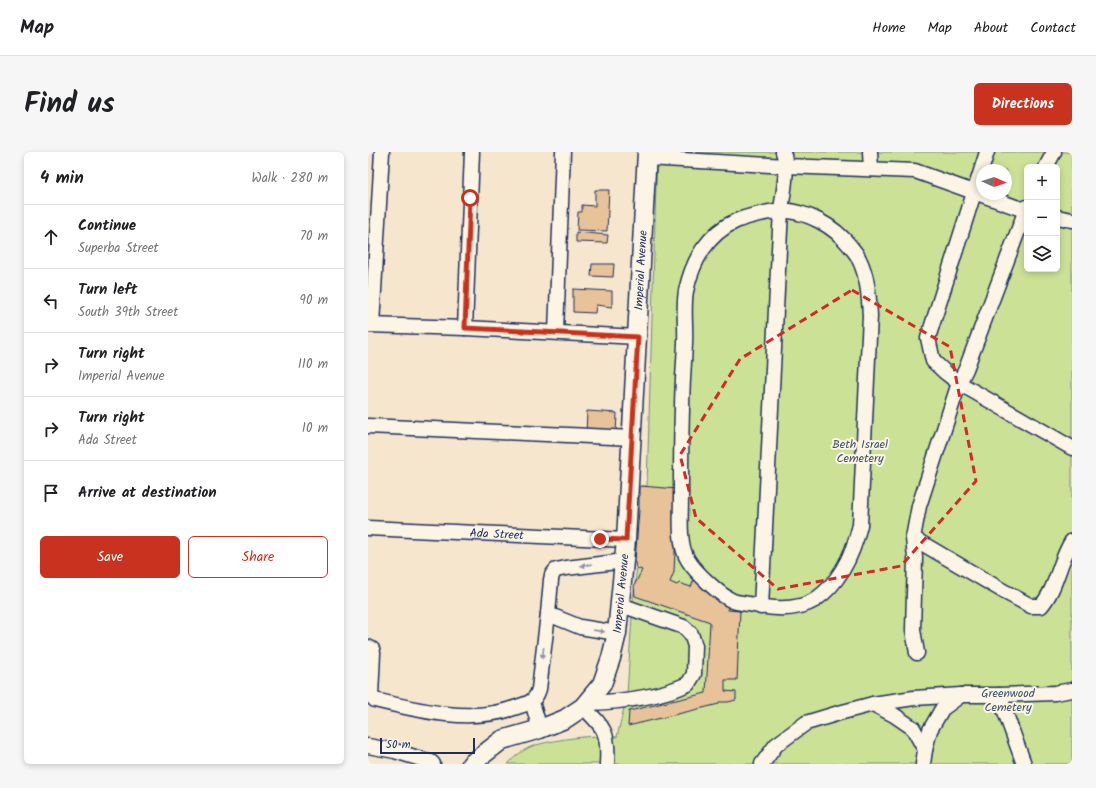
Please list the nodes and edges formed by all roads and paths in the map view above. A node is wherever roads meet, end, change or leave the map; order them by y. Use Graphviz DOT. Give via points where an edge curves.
graph roads {
  1 [pos="382,152"];
  2 [pos="472,152"];
  3 [pos="563,152"];
  4 [pos="783,152"];
  5 [pos="870,152"];
  6 [pos="986,152"];
  7 [pos="1054,152"];
  8 [pos="647,155"];
  9 [pos="1048,164"];
  10 [pos="786,166"];
  11 [pos="871,169"];
  12 [pos="973,192"];
  13 [pos="1024,209"];
  14 [pos="780,210"];
  15 [pos="1024,215"];
  16 [pos="1060,218"];
  17 [pos="1072,220"];
  18 [pos="370,325"];
  19 [pos="465,328"];
  20 [pos="556,332"];
  21 [pos="638,337"];
  22 [pos="959,382"];
  23 [pos="368,426"];
  24 [pos="633,438"];
  25 [pos="1072,448"];
  26 [pos="368,528"];
  27 [pos="913,538"];
  28 [pos="626,540"];
  29 [pos="1072,541"];
  30 [pos="624,560"];
  31 [pos="621,605"];
  32 [pos="761,607"];
  33 [pos="548,614"];
  34 [pos="617,633"];
  35 [pos="368,647"];
  36 [pos="917,653"];
  37 [pos="1072,690"];
  38 [pos="370,691"];
  39 [pos="961,695"];
  40 [pos="999,695"];
  41 [pos="532,702"];
  42 [pos="873,704"];
  43 [pos="585,705"];
  44 [pos="540,729"];
  45 [pos="368,746"];
  46 [pos="925,750"];
  47 [pos="433,764"];
  48 [pos="471,764"];
  49 [pos="607,764"];
  50 [pos="762,764"];
  51 [pos="923,764"];
  52 [pos="1024,764"];
  1 -- 18 [label="street"];
  2 -- 19 [label="street"];
  3 -- 20 [label="street"];
  4 -- 10 [label="street"];
  5 -- 11 [label="street"];
  6 -- 12 [label="street"];
  7 -- 9 [label="street"];
  8 -- 10 [label="street"];
  8 -- 21 [label="main road, Imperial Avenue"];
  10 -- 11 [label="street"];
  10 -- 14 [label="street"];
  11 -- 12 [label="street" via="915,171"];
  12 -- 13 [label="street"];
  12 -- 22 [label="street" via="928,338 933,361"];
  14 -- 32 [label="street"];
  14 -- 32 [label="street" via="739,219 712,238 702,251 690,278 685,310 682,543 687,560 710,586 733,601"];
  14 -- 32 [label="street" via="794,211 830,227 859,258 866,278 870,316 861,517 854,547 843,571 830,587 814,600 798,606 780,609"];
  15 -- 22 [label="street"];
  16 -- 17 [label="street"];
  18 -- 19 [label="street"];
  19 -- 20 [label="street"];
  20 -- 21 [label="street"];
  21 -- 24 [label="main road, Imperial Avenue"];
  22 -- 25 [label="street"];
  22 -- 27 [label="street" via="919,506"];
  23 -- 24 [label="street"];
  24 -- 28 [label="main road, Imperial Avenue"];
  26 -- 28 [label="street, Ada Street"];
  27 -- 29 [label="street" via="1032,606 1041,606 1047,599"];
  27 -- 36 [label="street" via="913,630"];
  28 -- 30 [label="main road, Imperial Avenue"];
  30 -- 31 [label="main road, Imperial Avenue"];
  30 -- 33 [label="street, one-way" via="556,570 551,580"];
  31 -- 34 [label="main road, Imperial Avenue"];
  31 -- 43 [label="street" via="684,627 691,634 695,646 694,674 688,684 676,690 617,702"];
  33 -- 34 [label="street, one-way" via="580,627"];
  33 -- 41 [label="street, one-way" via="539,689"];
  34 -- 43 [label="main road, Imperial Avenue" via="602,684"];
  35 -- 38 [label="street" via="373,653"];
  37 -- 40 [label="street"];
  38 -- 41 [label="street" via="374,700 431,713 457,715 493,714"];
  39 -- 40 [label="street"];
  39 -- 42 [label="street"];
  39 -- 46 [label="street" via="942,709 930,730"];
  40 -- 52 [label="street"];
  41 -- 44 [label="street"];
  42 -- 46 [label="street" via="913,728"];
  42 -- 50 [label="street" via="806,723 776,745"];
  43 -- 44 [label="main road, Imperial Avenue" via="565,719"];
  43 -- 49 [label="street" via="606,735"];
  44 -- 48 [label="main road, Imperial Avenue" via="502,740"];
  45 -- 47 [label="street" via="395,751"];
  46 -- 51 [label="street"];
}
